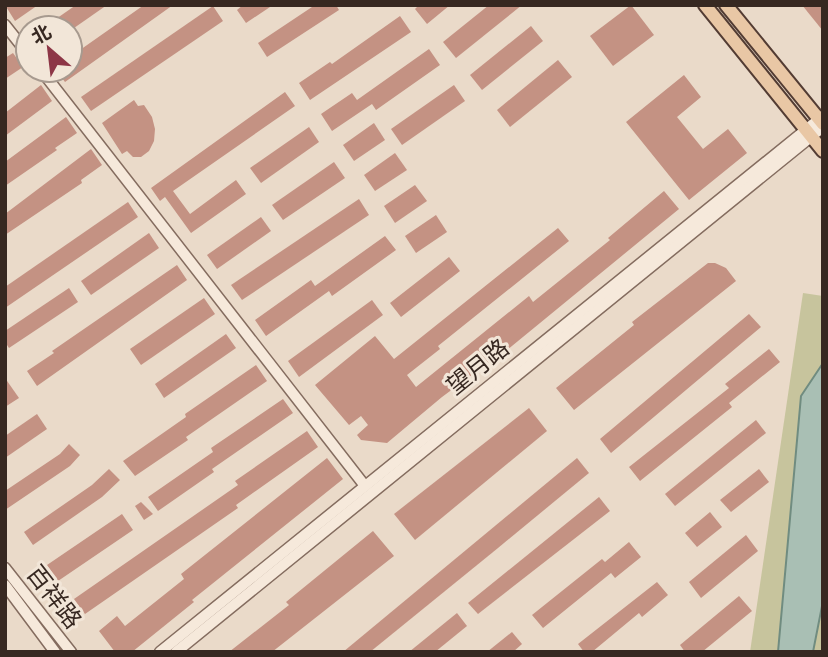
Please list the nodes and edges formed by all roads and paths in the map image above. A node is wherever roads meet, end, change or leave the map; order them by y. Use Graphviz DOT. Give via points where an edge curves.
graph roads {
  1 [pos="705,5"];
  2 [pos="726,5"];
  3 [pos="52,84"];
  4 [pos="822,122"];
  5 [pos="809,133"];
  6 [pos="823,151"];
  7 [pos="365,486"];
  8 [pos="5,568"];
  9 [pos="5,585"];
  10 [pos="55,652"];
  11 [pos="71,652"];
  12 [pos="160,652"];
  13 [pos="176,652"];
  1 -- 5 [label="main road"];
  2 -- 4 [label="main road"];
  3 -- 7 [label="street"];
  4 -- 5 [label="street, 望月路"];
  5 -- 6 [label="main road"];
  5 -- 7 [label="street, 望月路"];
  5 -- 13 [label="street, 望月路"];
  7 -- 12 [label="street, 望月路"];
  8 -- 11 [label="street, 百祥路"];
  9 -- 10 [label="street, 百祥路"];
}
